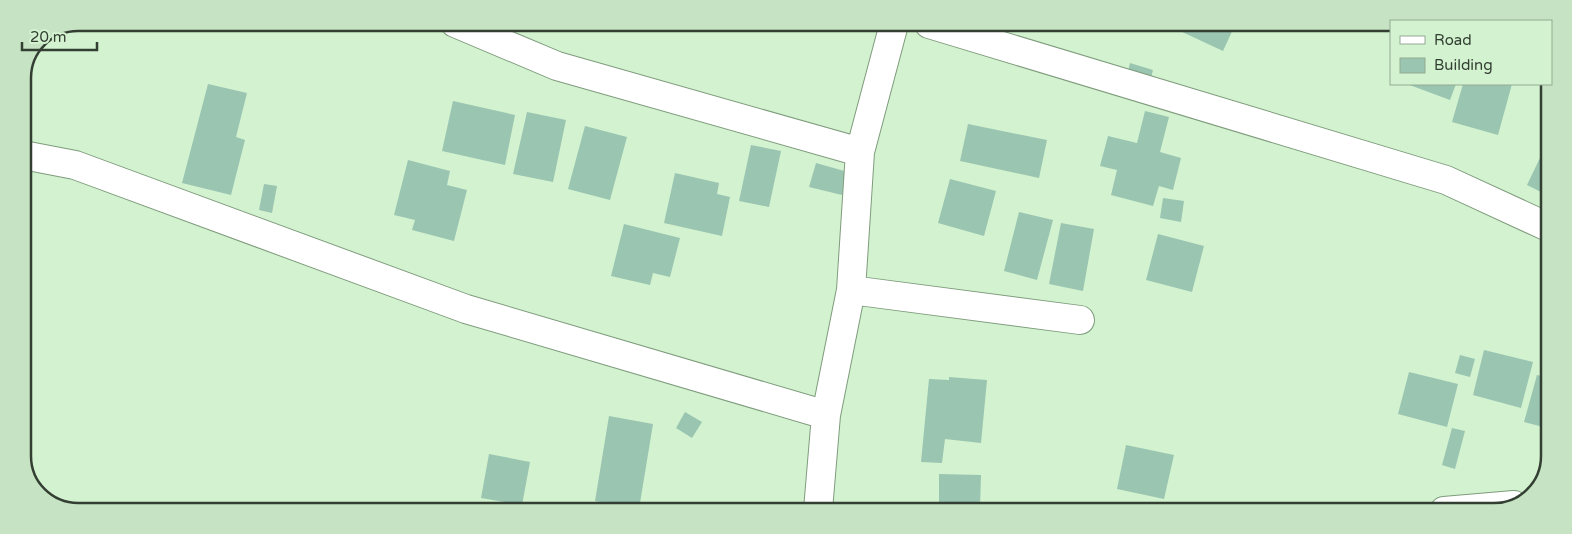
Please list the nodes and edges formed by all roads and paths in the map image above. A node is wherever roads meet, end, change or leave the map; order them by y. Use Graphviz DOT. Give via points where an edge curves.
graph roads {
  1 [pos="474,31"];
  2 [pos="892,31"];
  3 [pos="952,31"];
  4 [pos="860,152"];
  5 [pos="31,157"];
  6 [pos="1541,224"];
  7 [pos="851,290"];
  8 [pos="1080,320"];
  9 [pos="826,414"];
  10 [pos="819,503"];
  1 -- 4 [label="street" via="556,66"];
  2 -- 4 [label="street"];
  3 -- 6 [label="street" via="1446,180"];
  4 -- 7 [label="street"];
  5 -- 9 [label="street" via="74,165 466,309"];
  7 -- 8 [label="street"];
  7 -- 9 [label="street"];
  9 -- 10 [label="street"];
}
